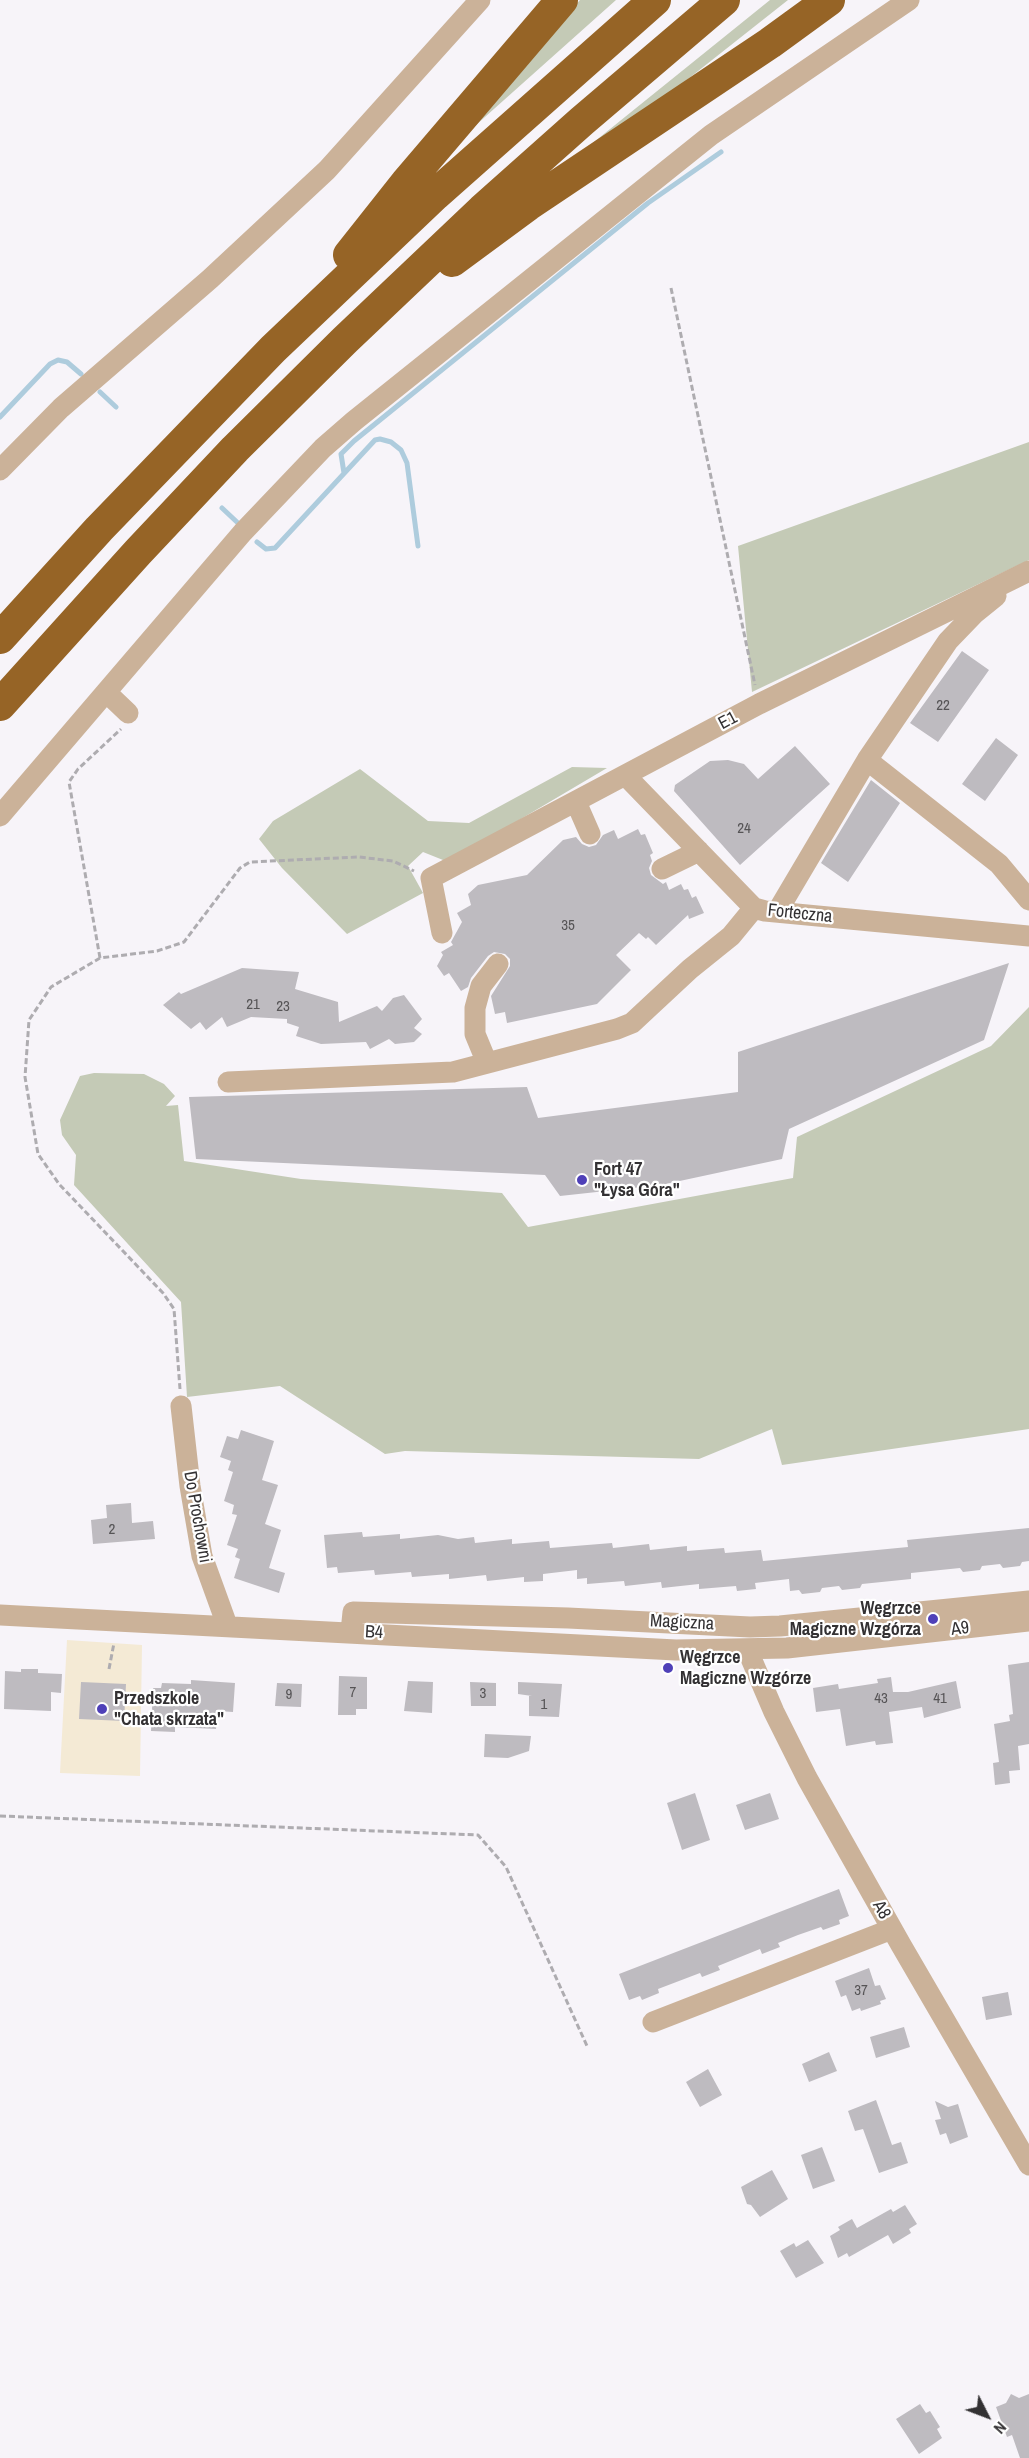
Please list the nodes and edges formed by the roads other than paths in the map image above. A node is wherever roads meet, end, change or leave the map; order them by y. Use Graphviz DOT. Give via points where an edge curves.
graph roads {
  1 [pos="480,0"];
  2 [pos="562,0"];
  3 [pos="655,0"];
  4 [pos="724,0"];
  5 [pos="829,0"];
  6 [pos="909,0"];
  7 [pos="345,340"];
  8 [pos="273,349"];
  9 [pos="0,470"];
  10 [pos="1028,571"];
  11 [pos="0,638"];
  12 [pos="107,693"];
  13 [pos="0,705"];
  14 [pos="128,714"];
  15 [pos="867,760"];
  16 [pos="626,776"];
  17 [pos="576,802"];
  18 [pos="0,816"];
  19 [pos="591,834"];
  20 [pos="699,851"];
  21 [pos="662,869"];
  22 [pos="1029,900"];
  23 [pos="754,908"];
  24 [pos="777,912"];
  25 [pos="442,933"];
  26 [pos="1029,936"];
  27 [pos="498,964"];
  28 [pos="487,1063"];
  29 [pos="228,1082"];
  30 [pos="181,1406"];
  31 [pos="1029,1601"];
  32 [pos="0,1615"];
  33 [pos="1029,1621"];
  34 [pos="226,1625"];
  35 [pos="351,1632"];
  36 [pos="747,1649"];
  37 [pos="892,1929"];
  38 [pos="653,2022"];
  39 [pos="1029,2165"];
  1 -- 9 [label="street" via="319,178 61,408"];
  2 -- 8 [label="highway" via="406,183"];
  3 -- 8 [label="highway" via="435,195"];
  4 -- 7 [label="highway" via="582,120"];
  5 -- 7 [label="highway" via="528,205"];
  6 -- 12 [label="street" via="711,135 354,420 243,532"];
  7 -- 13 [label="highway" via="235,449"];
  8 -- 11 [label="highway"];
  10 -- 15 [label="street" via="975,613 948,641"];
  10 -- 16 [label="street, E1" via="759,704"];
  12 -- 14 [label="street"];
  12 -- 18 [label="street"];
  15 -- 22 [label="street" via="999,864"];
  15 -- 24 [label="street"];
  16 -- 17 [label="street, E1"];
  16 -- 20 [label="street, Forteczna"];
  17 -- 19 [label="street"];
  17 -- 25 [label="street, E1" via="431,878"];
  20 -- 21 [label="street"];
  20 -- 23 [label="street, Forteczna"];
  23 -- 24 [label="street, Forteczna"];
  23 -- 28 [label="street" via="737,930 632,1023"];
  24 -- 26 [label="street, Forteczna"];
  27 -- 28 [label="street" via="481,986 475,1008 475,1034"];
  28 -- 29 [label="street" via="453,1072"];
  30 -- 34 [label="street, Do Prochowni" via="202,1556"];
  31 -- 35 [label="street, Magiczna" via="750,1627 353,1612"];
  32 -- 34 [label="street, B4"];
  33 -- 36 [label="street, A9"];
  34 -- 35 [label="street, B4"];
  35 -- 36 [label="street, B4" via="676,1650"];
  36 -- 37 [label="street, A8" via="802,1768"];
  37 -- 38 [label="street"];
  37 -- 39 [label="street, A8"];
}
